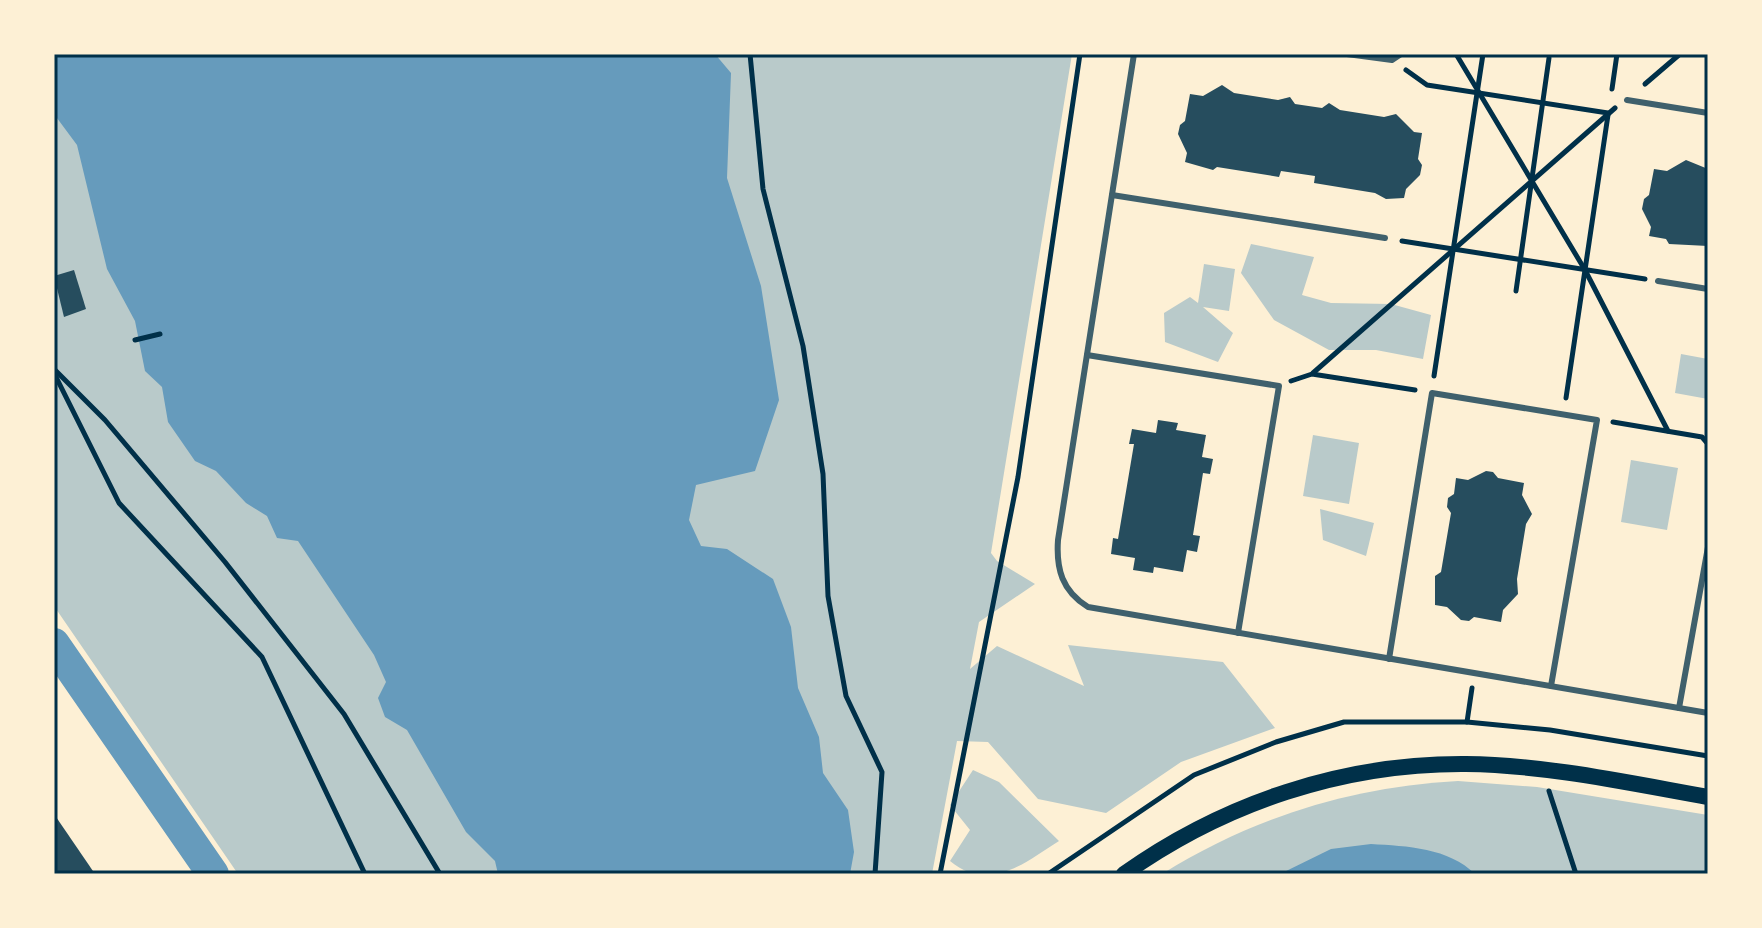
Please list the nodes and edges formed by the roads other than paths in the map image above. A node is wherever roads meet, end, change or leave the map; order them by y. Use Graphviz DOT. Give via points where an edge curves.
graph roads {
  1 [pos="1134,54"];
  2 [pos="1347,54"];
  3 [pos="1401,54"];
  4 [pos="1627,100"];
  5 [pos="1708,113"];
  6 [pos="1112,195"];
  7 [pos="1385,238"];
  8 [pos="1658,281"];
  9 [pos="1708,289"];
  10 [pos="1087,355"];
  11 [pos="1708,547"];
  12 [pos="1238,633"];
  13 [pos="1389,659"];
  14 [pos="1551,686"];
  15 [pos="1679,708"];
  16 [pos="1708,713"];
  17 [pos="1708,797"];
  18 [pos="1124,874"];
  1 -- 6 [label="lane"];
  2 -- 3 [label="lane" via="1392,60"];
  4 -- 5 [label="lane"];
  6 -- 7 [label="lane"];
  6 -- 10 [label="lane"];
  8 -- 9 [label="lane"];
  10 -- 12 [label="lane" via="1058,540 1062,579 1074,598 1088,607"];
  10 -- 12 [label="lane" via="1279,386"];
  11 -- 15 [label="lane"];
  12 -- 13 [label="lane"];
  13 -- 14 [label="lane"];
  13 -- 14 [label="lane" via="1432,393 1564,414 1597,420"];
  14 -- 15 [label="lane"];
  15 -- 16 [label="lane"];
  17 -- 18 [label="main road" via="1542,770 1403,766 1265,797 1198,828"];
}
